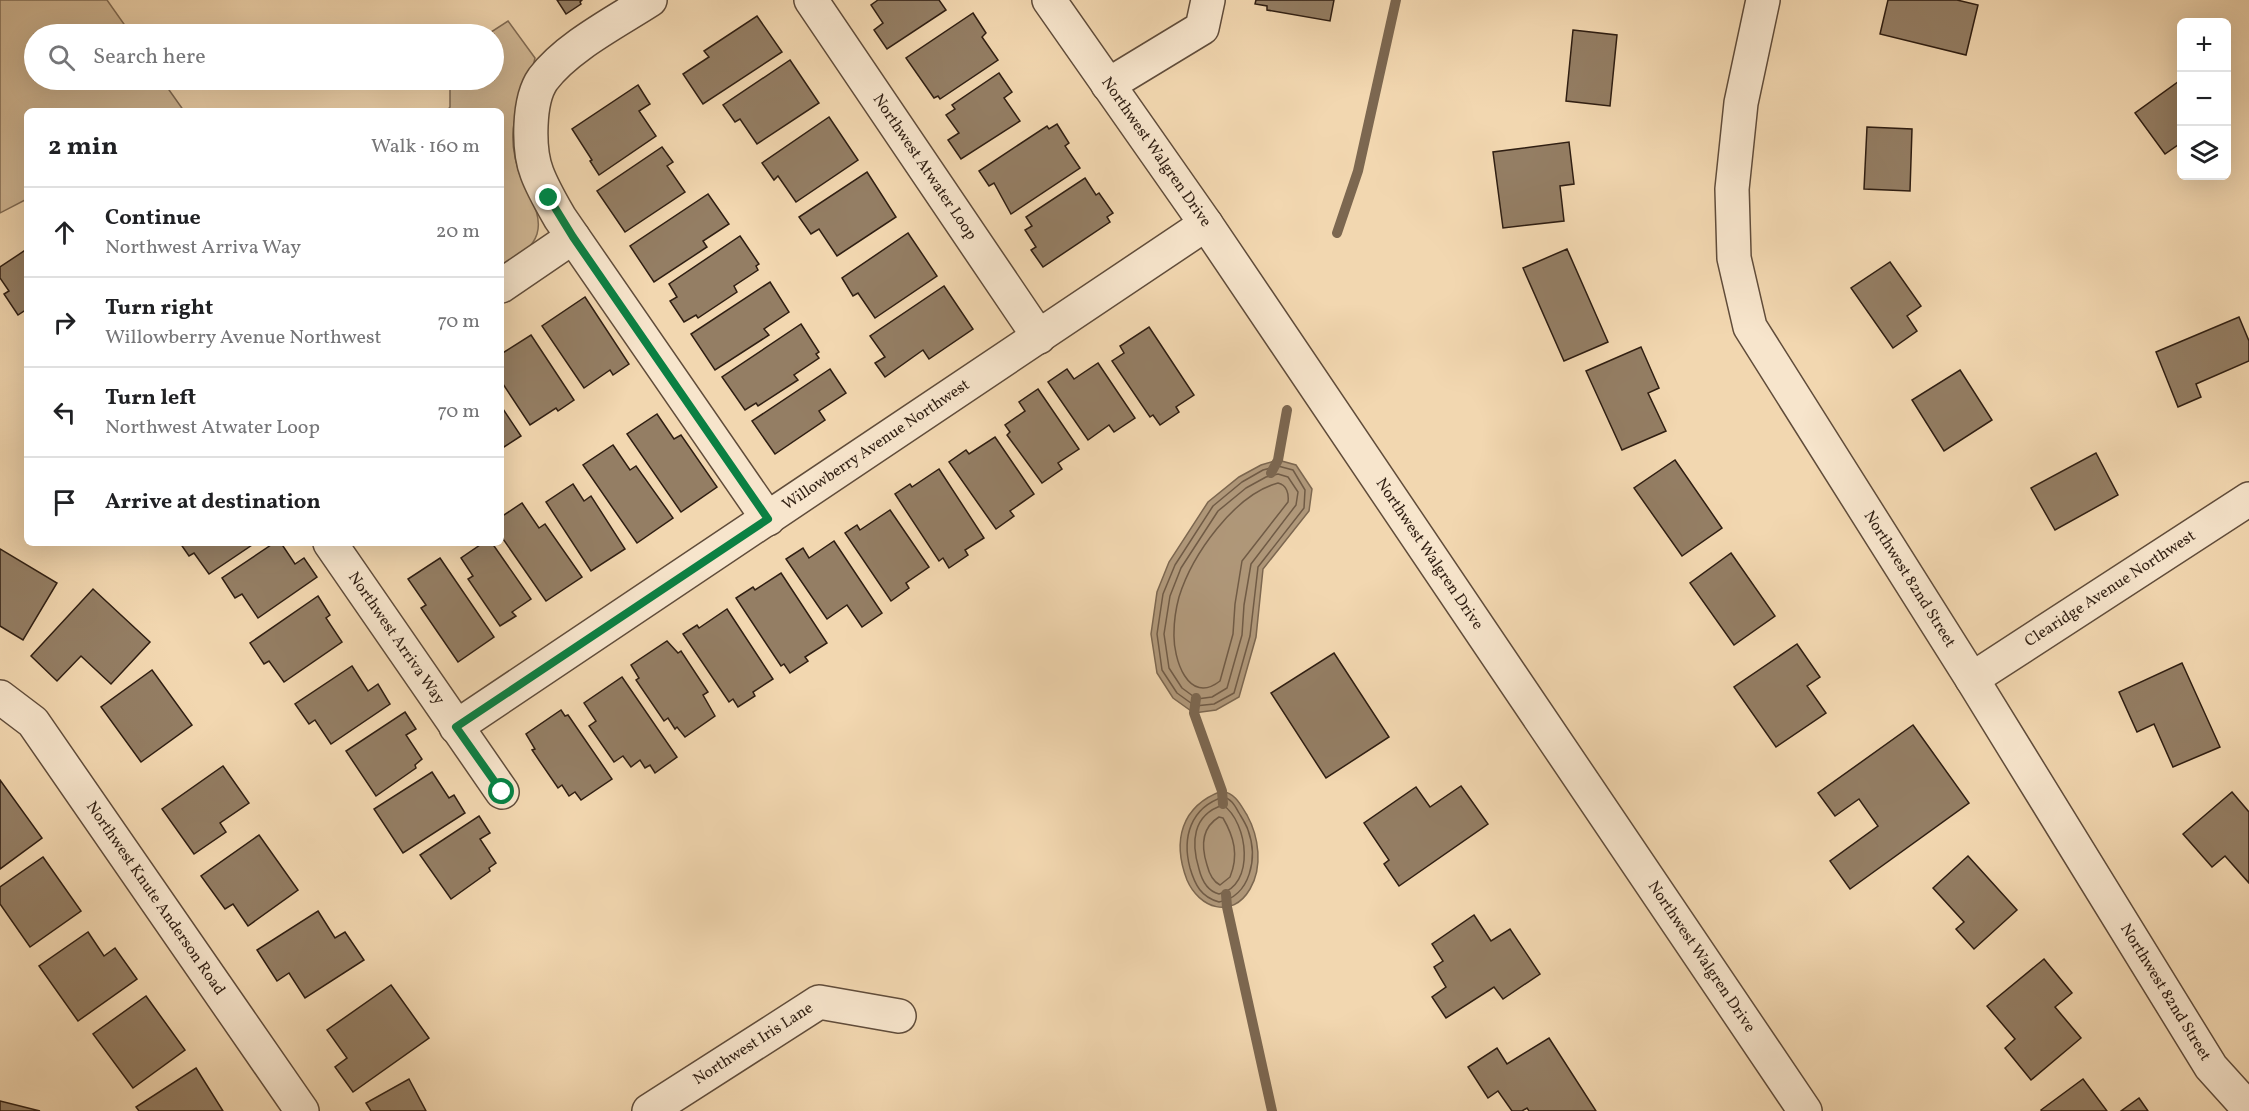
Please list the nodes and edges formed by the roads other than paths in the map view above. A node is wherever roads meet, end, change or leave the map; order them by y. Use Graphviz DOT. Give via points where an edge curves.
graph roads {
  1 [pos="650,0"];
  2 [pos="811,0"];
  3 [pos="1049,0"];
  4 [pos="1208,0"];
  5 [pos="1763,0"];
  6 [pos="1108,85"];
  7 [pos="1206,224"];
  8 [pos="573,237"];
  9 [pos="504,284"];
  10 [pos="1039,337"];
  11 [pos="2249,499"];
  12 [pos="768,519"];
  13 [pos="332,546"];
  14 [pos="1972,679"];
  15 [pos="0,697"];
  16 [pos="456,727"];
  17 [pos="502,792"];
  18 [pos="899,1016"];
  19 [pos="2249,1109"];
  20 [pos="302,1111"];
  21 [pos="649,1111"];
  22 [pos="1805,1111"];
  1 -- 8 [label="street" via="569,53 542,81 530,126 530,149 537,174"];
  2 -- 10 [label="street, Northwest Atwater Loop"];
  3 -- 6 [label="street, Northwest Walgren Drive"];
  4 -- 6 [label="street" via="1202,28"];
  5 -- 14 [label="street, Northwest 82nd Street" via="1741,103 1732,189 1734,258 1750,327"];
  6 -- 7 [label="street, Northwest Walgren Drive"];
  7 -- 10 [label="street, Willowberry Avenue Northwest"];
  7 -- 22 [label="street, Northwest Walgren Drive"];
  8 -- 9 [label="street"];
  8 -- 12 [label="street"];
  10 -- 12 [label="street, Willowberry Avenue Northwest"];
  11 -- 14 [label="street, Clearidge Avenue Northwest"];
  12 -- 16 [label="street, Willowberry Avenue Northwest"];
  13 -- 16 [label="street, Northwest Arriva Way"];
  14 -- 19 [label="street, Northwest 82nd Street" via="2211,1067"];
  15 -- 20 [label="street, Northwest Knute Anderson Road" via="33,722"];
  16 -- 17 [label="street, Northwest Arriva Way"];
  18 -- 21 [label="street, Northwest Iris Lane" via="819,1002"];
}
